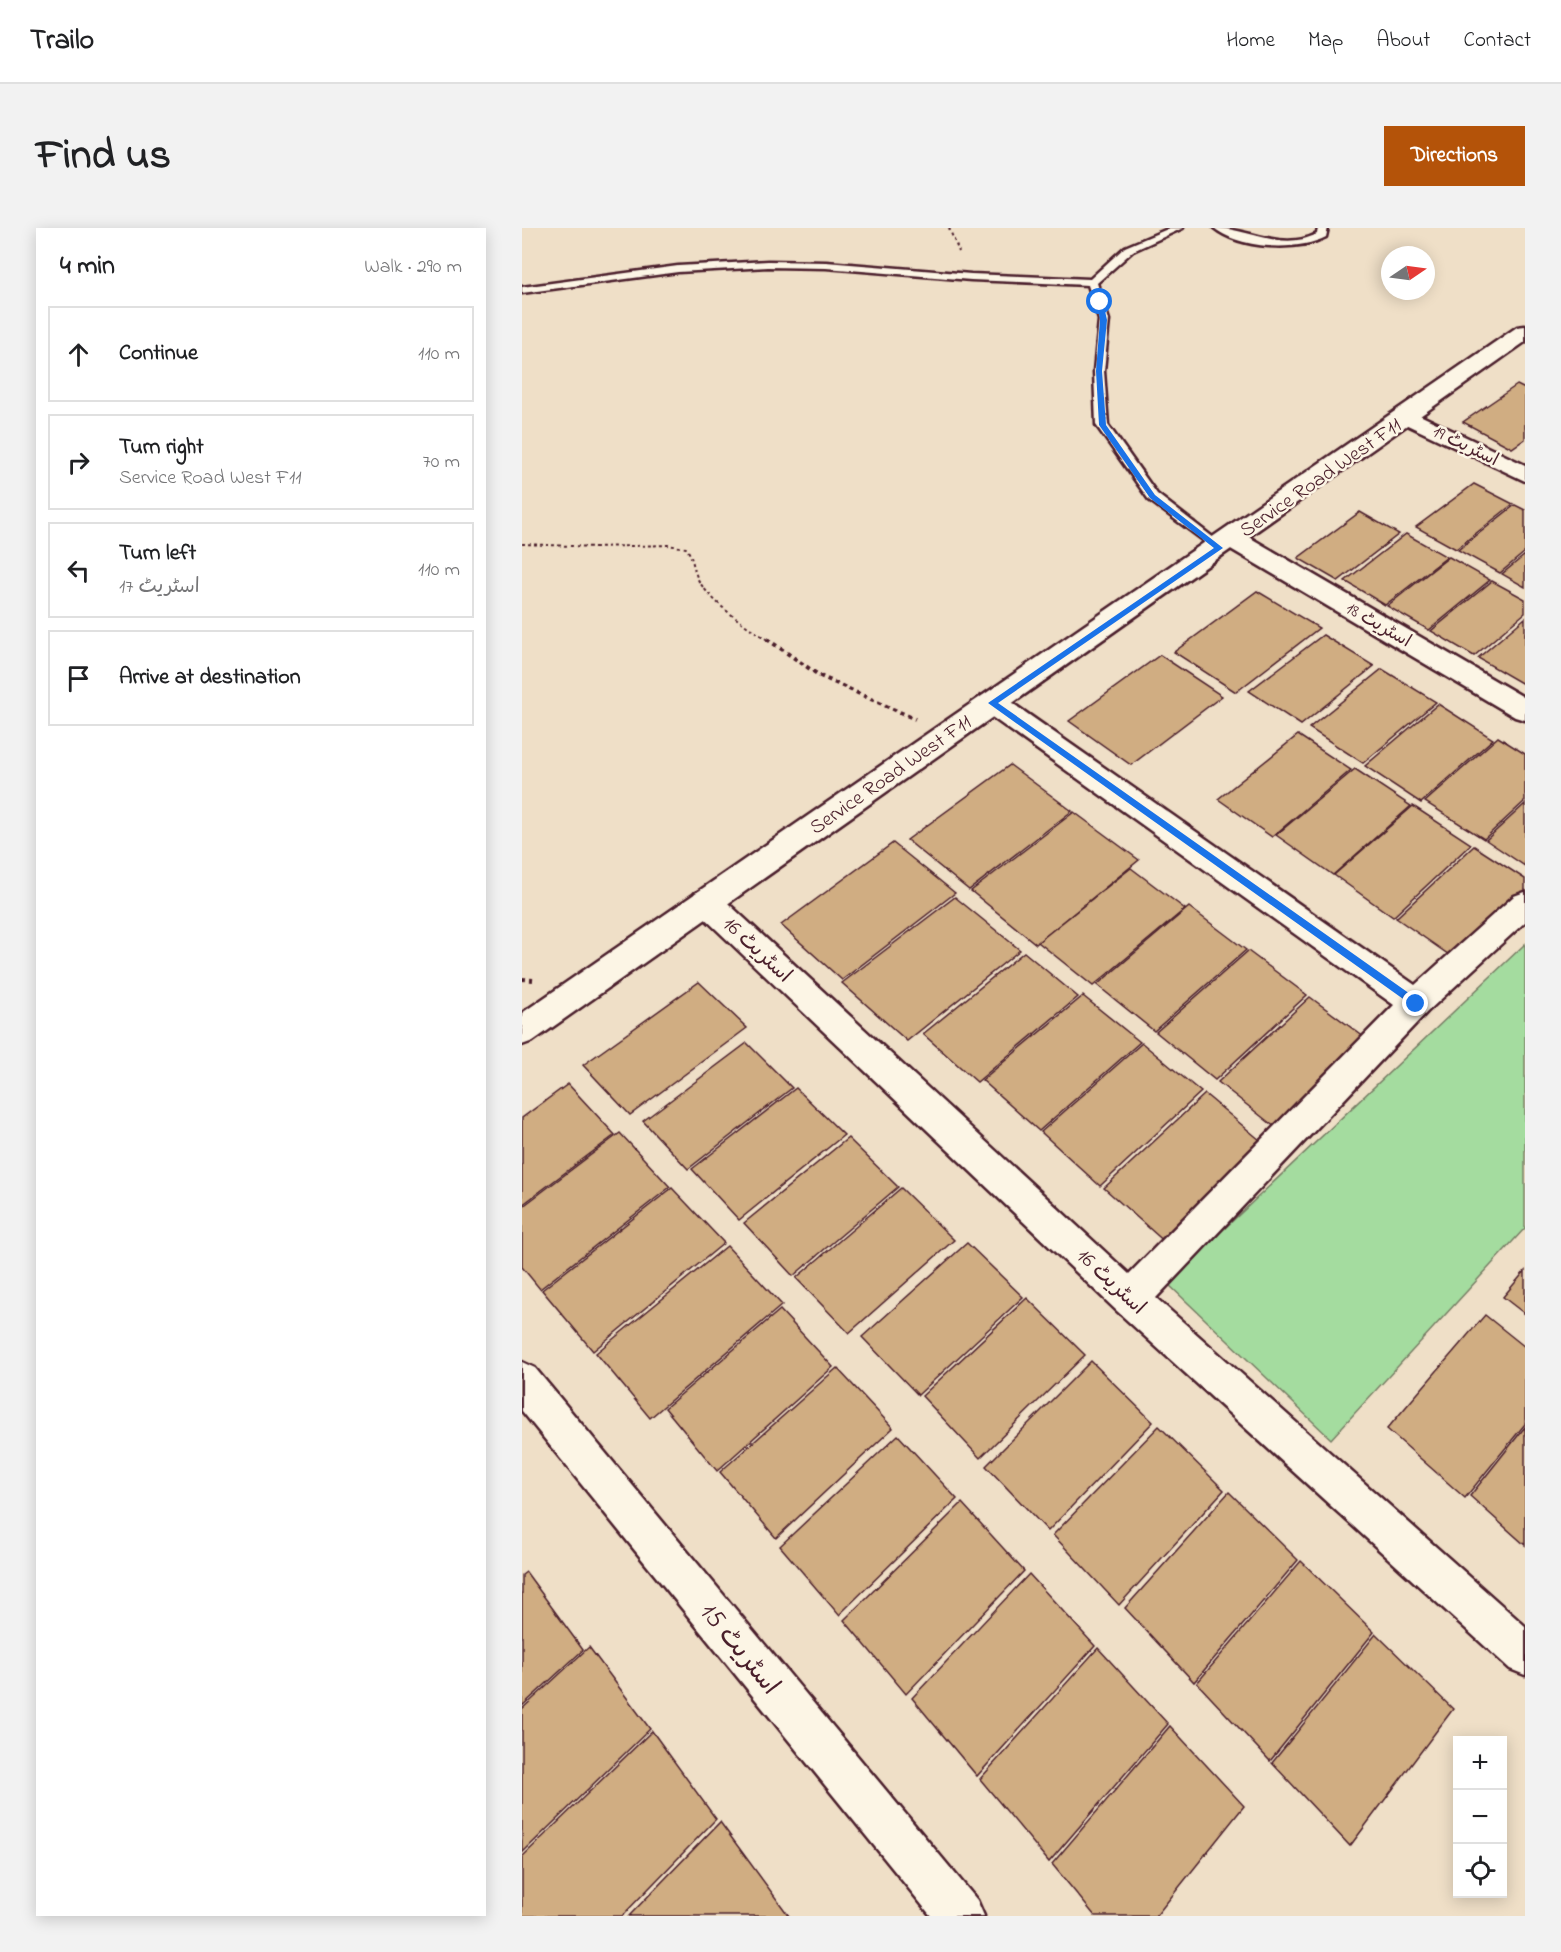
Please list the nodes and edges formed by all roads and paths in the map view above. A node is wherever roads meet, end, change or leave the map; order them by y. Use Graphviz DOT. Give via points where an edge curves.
graph roads {
  1 [pos="1178,228"];
  2 [pos="1219,228"];
  3 [pos="1323,228"];
  4 [pos="1092,282"];
  5 [pos="522,290"];
  6 [pos="1525,332"];
  7 [pos="1407,416"];
  8 [pos="1525,474"];
  9 [pos="1226,543"];
  10 [pos="522,544"];
  11 [pos="992,703"];
  12 [pos="1525,710"];
  13 [pos="949,733"];
  14 [pos="706,901"];
  15 [pos="1525,904"];
  16 [pos="1416,1004"];
  17 [pos="522,1031"];
  18 [pos="1130,1299"];
  19 [pos="522,1380"];
  20 [pos="1525,1654"];
  21 [pos="961,1916"];
  1 -- 4 [label="lane" via="1129,249"];
  2 -- 3 [label="lane" via="1260,241 1293,244 1314,241 1322,236"];
  4 -- 5 [label="lane" via="768,264 678,269"];
  4 -- 9 [label="lane" via="1104,320 1099,371 1102,425 1153,496"];
  6 -- 7 [label="street, Service Road West F11"];
  7 -- 8 [label="street, اسٹریٹ 19"];
  7 -- 9 [label="street, Service Road West F11"];
  9 -- 11 [label="street, Service Road West F11"];
  9 -- 12 [label="street, اسٹریٹ 18"];
  10 -- 13 [label="path" via="686,548 692,554 699,581 723,609 767,642 819,676"];
  11 -- 13 [label="street, Service Road West F11"];
  11 -- 16 [label="street"];
  13 -- 14 [label="street, Service Road West F11"];
  14 -- 17 [label="street, Service Road West F11"];
  14 -- 18 [label="street, اسٹریٹ 16"];
  15 -- 16 [label="street"];
  16 -- 18 [label="street"];
  18 -- 20 [label="street, اسٹریٹ 16"];
  19 -- 21 [label="street, اسٹریٹ 15"];
}
